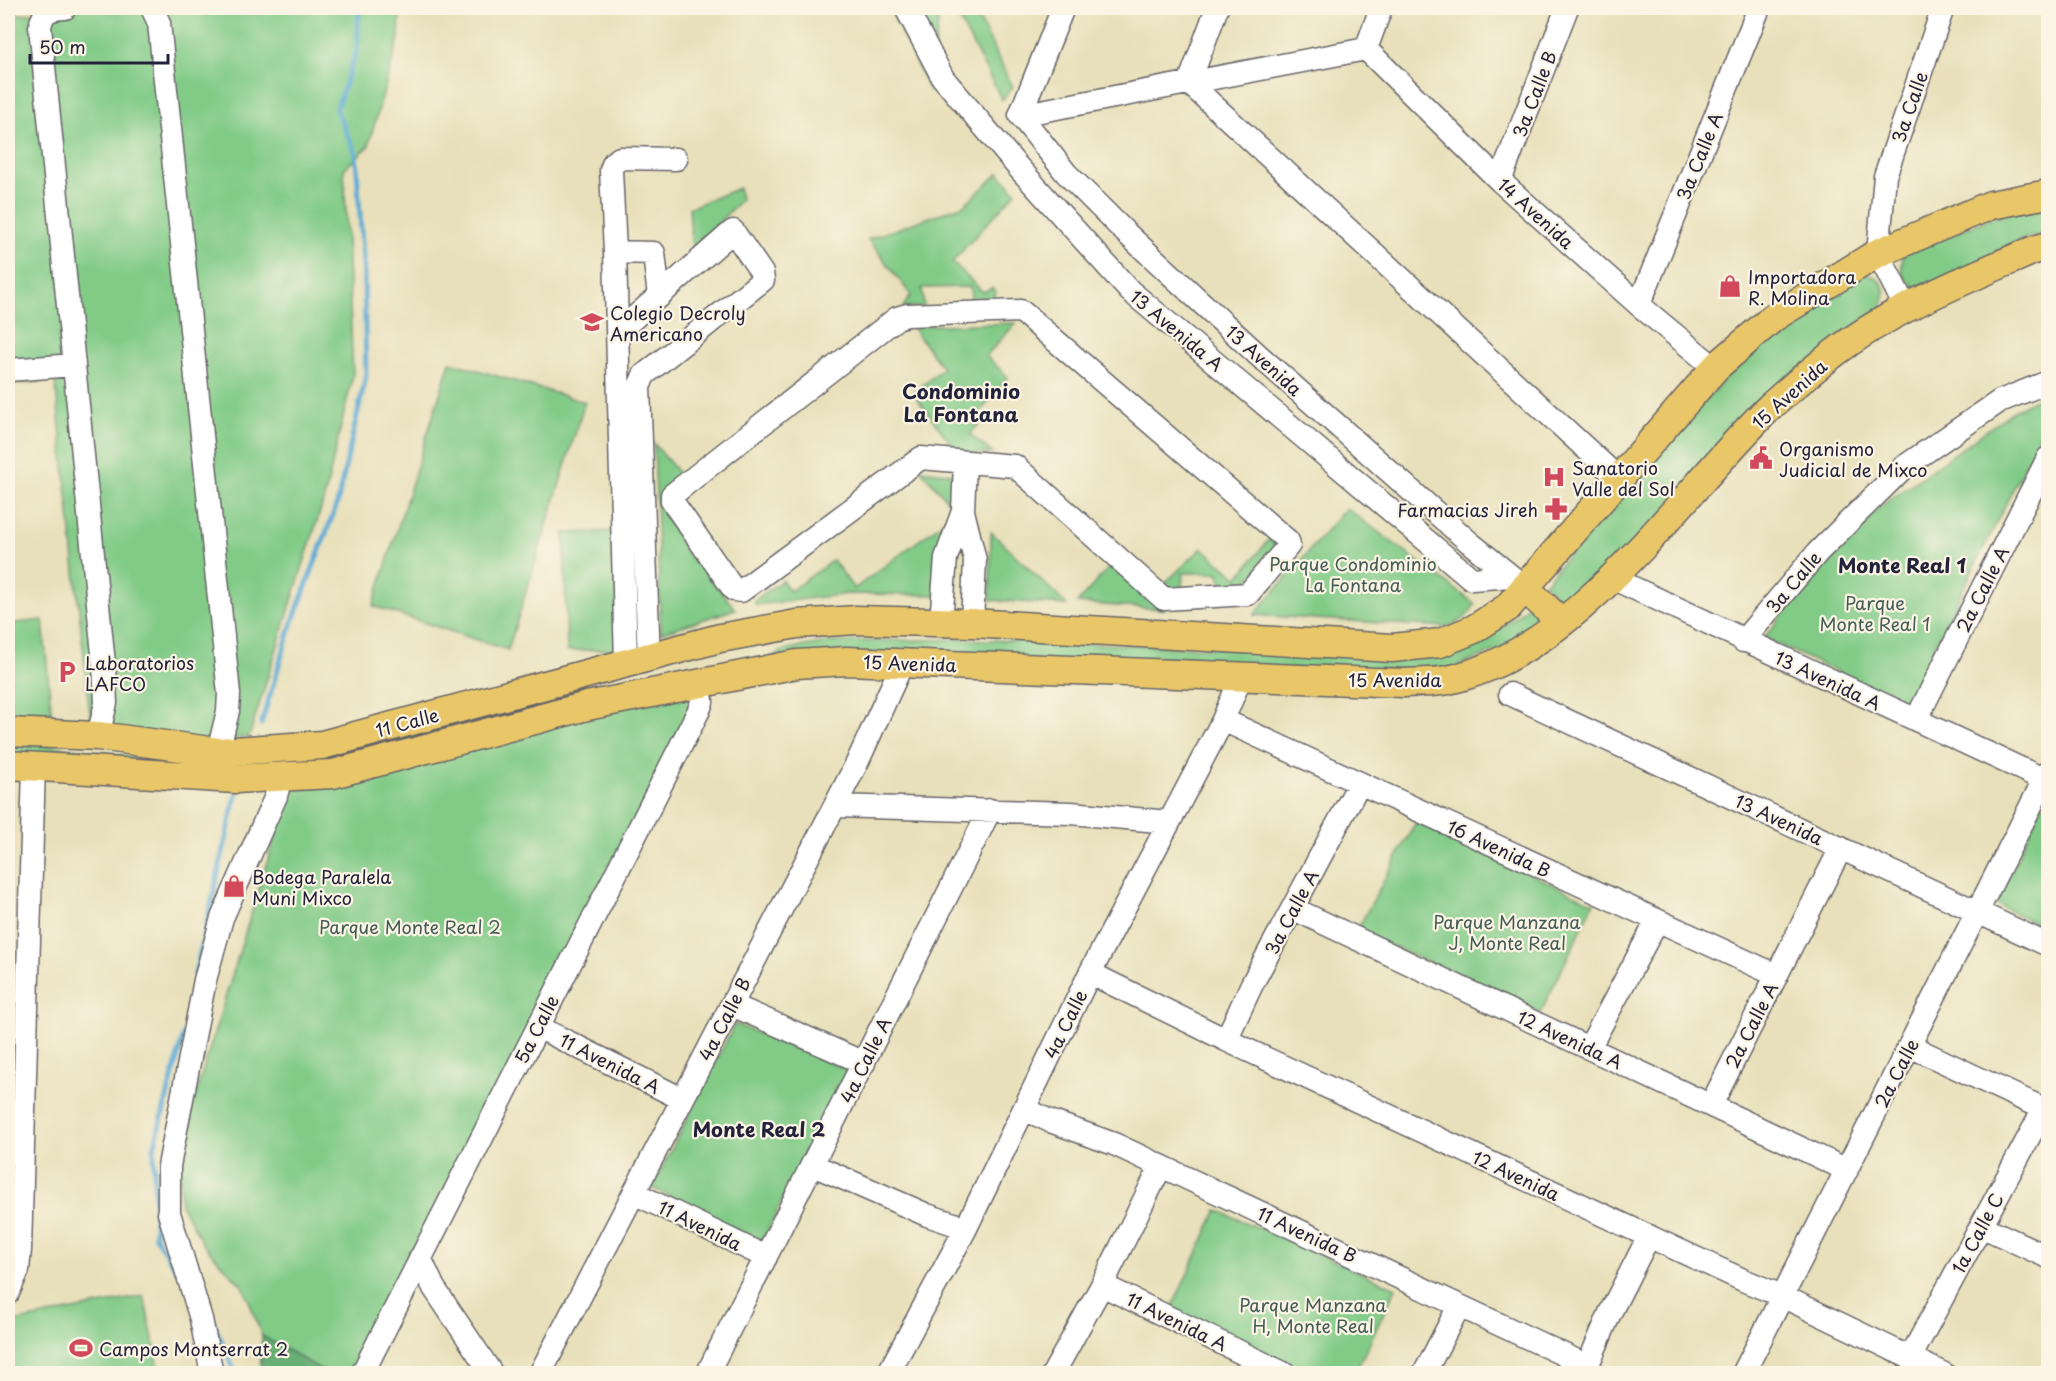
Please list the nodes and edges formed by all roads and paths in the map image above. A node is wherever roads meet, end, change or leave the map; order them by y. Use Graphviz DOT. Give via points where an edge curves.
graph roads {
  1 [pos="65,8"];
  2 [pos="152,8"];
  3 [pos="906,8"];
  4 [pos="1064,8"];
  5 [pos="1217,8"];
  6 [pos="1381,8"];
  7 [pos="1568,8"];
  8 [pos="1759,8"];
  9 [pos="1943,8"];
  10 [pos="1366,49"];
  11 [pos="1189,82"];
  12 [pos="1020,115"];
  13 [pos="676,159"];
  14 [pos="1500,181"];
  15 [pos="2049,194"];
  16 [pos="2049,246"];
  17 [pos="615,252"];
  18 [pos="1878,253"];
  19 [pos="659,297"];
  20 [pos="1639,305"];
  21 [pos="1906,309"];
  22 [pos="618,331"];
  23 [pos="74,365"];
  24 [pos="1715,368"];
  25 [pos="8,370"];
  26 [pos="2049,382"];
  27 [pos="2049,458"];
  28 [pos="965,463"];
  29 [pos="1618,478"];
  30 [pos="963,511"];
  31 [pos="1612,578"];
  32 [pos="1519,582"];
  33 [pos="942,614"];
  34 [pos="972,615"];
  35 [pos="1561,622"];
  36 [pos="797,624"];
  37 [pos="1743,641"];
  38 [pos="637,662"];
  39 [pos="903,662"];
  40 [pos="1242,675"];
  41 [pos="700,683"];
  42 [pos="1510,694"];
  43 [pos="1223,720"];
  44 [pos="1916,720"];
  45 [pos="8,732"];
  46 [pos="98,736"];
  47 [pos="218,752"];
  48 [pos="21,766"];
  49 [pos="281,776"];
  50 [pos="2047,776"];
  51 [pos="1359,784"];
  52 [pos="835,806"];
  53 [pos="990,810"];
  54 [pos="1169,822"];
  55 [pos="1841,848"];
  56 [pos="1294,909"];
  57 [pos="1978,912"];
  58 [pos="1657,921"];
  59 [pos="2049,945"];
  60 [pos="1090,973"];
  61 [pos="1776,975"];
  62 [pos="732,1005"];
  63 [pos="537,1027"];
  64 [pos="1226,1040"];
  65 [pos="1910,1046"];
  66 [pos="1589,1048"];
  67 [pos="864,1063"];
  68 [pos="682,1100"];
  69 [pos="1711,1105"];
  70 [pos="1024,1109"];
  71 [pos="2046,1110"];
  72 [pos="813,1165"];
  73 [pos="1161,1166"];
  74 [pos="1847,1170"];
  75 [pos="634,1193"];
  76 [pos="1981,1226"];
  77 [pos="966,1228"];
  78 [pos="1649,1236"];
  79 [pos="766,1257"];
  80 [pos="2049,1257"];
  81 [pos="420,1258"];
  82 [pos="1102,1285"];
  83 [pos="9,1291"];
  84 [pos="1782,1296"];
  85 [pos="1459,1306"];
  86 [pos="1910,1358"];
  87 [pos="1586,1370"];
  88 [pos="893,1372"];
  89 [pos="212,1374"];
  90 [pos="362,1374"];
  91 [pos="492,1374"];
  92 [pos="540,1374"];
  93 [pos="707,1374"];
  94 [pos="1053,1374"];
  95 [pos="1285,1374"];
  96 [pos="1424,1374"];
  97 [pos="1743,1374"];
  98 [pos="1944,1374"];
  1 -- 23 [label="street" via="49,9 40,27"];
  2 -- 47 [label="street" via="159,23 229,694"];
  3 -- 32 [label="street, 13 Avenida A" via="943,78 1130,291 1472,579"];
  4 -- 12 [label="street"];
  5 -- 11 [label="street"];
  6 -- 10 [label="street"];
  7 -- 14 [label="street, 3a Calle B"];
  8 -- 20 [label="street, 3a Calle A"];
  9 -- 18 [label="street, 3a Calle" via="1885,176"];
  10 -- 11 [label="street"];
  10 -- 14 [label="street, 14 Avenida"];
  11 -- 12 [label="street"];
  11 -- 29 [label="street"];
  12 -- 32 [label="street, 13 Avenida" via="1066,173 1125,232 1266,362"];
  13 -- 17 [label="street" via="620,158 614,162 611,170"];
  14 -- 20 [label="street, 14 Avenida"];
  15 -- 18 [label="main road, 15 Avenida" via="1991,205"];
  16 -- 21 [label="main road, 15 Avenida" via="2034,249"];
  17 -- 19 [label="street" via="654,254"];
  17 -- 22 [label="street"];
  18 -- 21 [label="street"];
  18 -- 24 [label="main road, 15 Avenida" via="1774,317"];
  19 -- 22 [label="street"];
  19 -- 38 [label="street" via="733,231 762,273 763,280 644,375 639,387"];
  20 -- 24 [label="street, 14 Avenida"];
  21 -- 31 [label="main road, 15 Avenida" via="1834,353 1770,407"];
  22 -- 38 [label="street"];
  23 -- 25 [label="street"];
  23 -- 46 [label="street" via="104,664 105,717"];
  24 -- 29 [label="main road, 15 Avenida"];
  26 -- 37 [label="street, 3a Calle" via="2000,401 1905,466 1818,552"];
  27 -- 44 [label="street, 2a Calle A"];
  28 -- 28 [label="street" via="1015,466 1164,599 1248,594 1289,545 1021,311 897,318 671,498 734,590 741,591 917,460"];
  28 -- 30 [label="street"];
  29 -- 32 [label="main road, 15 Avenida"];
  30 -- 33 [label="street" via="946,558"];
  30 -- 34 [label="street" via="975,560"];
  31 -- 35 [label="main road, 15 Avenida"];
  31 -- 37 [label="street, 13 Avenida A"];
  32 -- 34 [label="main road, 15 Avenida" via="1507,608 1474,629 1440,643 1392,648 1095,631"];
  32 -- 35 [label="main road"];
  33 -- 34 [label="main road, 15 Avenida"];
  33 -- 36 [label="main road, 15 Avenida"];
  35 -- 40 [label="main road, 15 Avenida" via="1521,651 1447,681 1403,683"];
  36 -- 38 [label="main road, 11 Calle" via="720,638"];
  36 -- 41 [label="main road" via="718,665"];
  37 -- 44 [label="street, 13 Avenida A"];
  38 -- 47 [label="main road, 11 Calle" via="322,745"];
  39 -- 40 [label="main road, 15 Avenida"];
  39 -- 41 [label="main road, 15 Avenida" via="797,664"];
  39 -- 52 [label="street, 4a Calle B"];
  40 -- 43 [label="street, 4a Calle"];
  41 -- 49 [label="main road, 11 Calle" via="587,706 333,774"];
  41 -- 63 [label="street, 5a Calle" via="699,710"];
  42 -- 55 [label="street, 13 Avenida"];
  43 -- 51 [label="street, 16 Avenida B"];
  43 -- 54 [label="street, 4a Calle"];
  44 -- 50 [label="street, 13 Avenida A"];
  45 -- 46 [label="main road, 11 Calle"];
  46 -- 47 [label="main road, 11 Calle"];
  48 -- 49 [label="main road, 11 Calle" via="235,778"];
  48 -- 83 [label="street" via="20,1250 18,1270"];
  49 -- 89 [label="street" via="276,796 222,918 205,980 169,1166 169,1213 201,1319"];
  50 -- 57 [label="street, 2a Calle"];
  51 -- 56 [label="street, 3a Calle A"];
  51 -- 58 [label="street, 16 Avenida B"];
  52 -- 53 [label="street"];
  52 -- 62 [label="street, 4a Calle B"];
  53 -- 54 [label="street"];
  53 -- 67 [label="street, 4a Calle A"];
  54 -- 60 [label="street, 4a Calle"];
  55 -- 57 [label="street, 13 Avenida"];
  55 -- 61 [label="street, 2a Calle A"];
  56 -- 64 [label="street, 3a Calle A"];
  56 -- 66 [label="street, 12 Avenida A"];
  57 -- 59 [label="street, 13 Avenida"];
  57 -- 65 [label="street, 2a Calle"];
  58 -- 61 [label="street, 16 Avenida B"];
  58 -- 66 [label="street"];
  60 -- 64 [label="street, 12 Avenida"];
  60 -- 70 [label="street, 4a Calle"];
  61 -- 69 [label="street, 2a Calle A"];
  62 -- 67 [label="street"];
  62 -- 68 [label="street, 4a Calle B"];
  63 -- 68 [label="street, 11 Avenida A"];
  63 -- 81 [label="street, 5a Calle"];
  64 -- 78 [label="street, 12 Avenida"];
  65 -- 71 [label="street"];
  65 -- 74 [label="street, 2a Calle"];
  66 -- 69 [label="street, 12 Avenida A"];
  67 -- 72 [label="street, 4a Calle A"];
  68 -- 75 [label="street, 4a Calle B"];
  69 -- 74 [label="street, 12 Avenida A"];
  70 -- 73 [label="street, 11 Avenida B"];
  70 -- 77 [label="street, 4a Calle"];
  71 -- 76 [label="street, 1a Calle C"];
  72 -- 77 [label="street"];
  72 -- 79 [label="street, 4a Calle A"];
  73 -- 82 [label="street"];
  73 -- 85 [label="street, 11 Avenida B"];
  74 -- 84 [label="street, 2a Calle"];
  75 -- 79 [label="street, 11 Avenida"];
  75 -- 92 [label="street, 4a Calle B"];
  76 -- 80 [label="street"];
  76 -- 86 [label="street, 1a Calle C"];
  77 -- 88 [label="street, 4a Calle"];
  78 -- 84 [label="street, 12 Avenida"];
  78 -- 87 [label="street"];
  79 -- 93 [label="street, 4a Calle A"];
  81 -- 90 [label="street, 5a Calle"];
  81 -- 91 [label="street" via="434,1288"];
  82 -- 94 [label="street"];
  82 -- 95 [label="street, 11 Avenida A"];
  84 -- 86 [label="street, 12 Avenida"];
  84 -- 97 [label="street, 2a Calle"];
  85 -- 87 [label="street, 11 Avenida B"];
  85 -- 96 [label="street"];
  86 -- 98 [label="street, 12 Avenida"];
}
